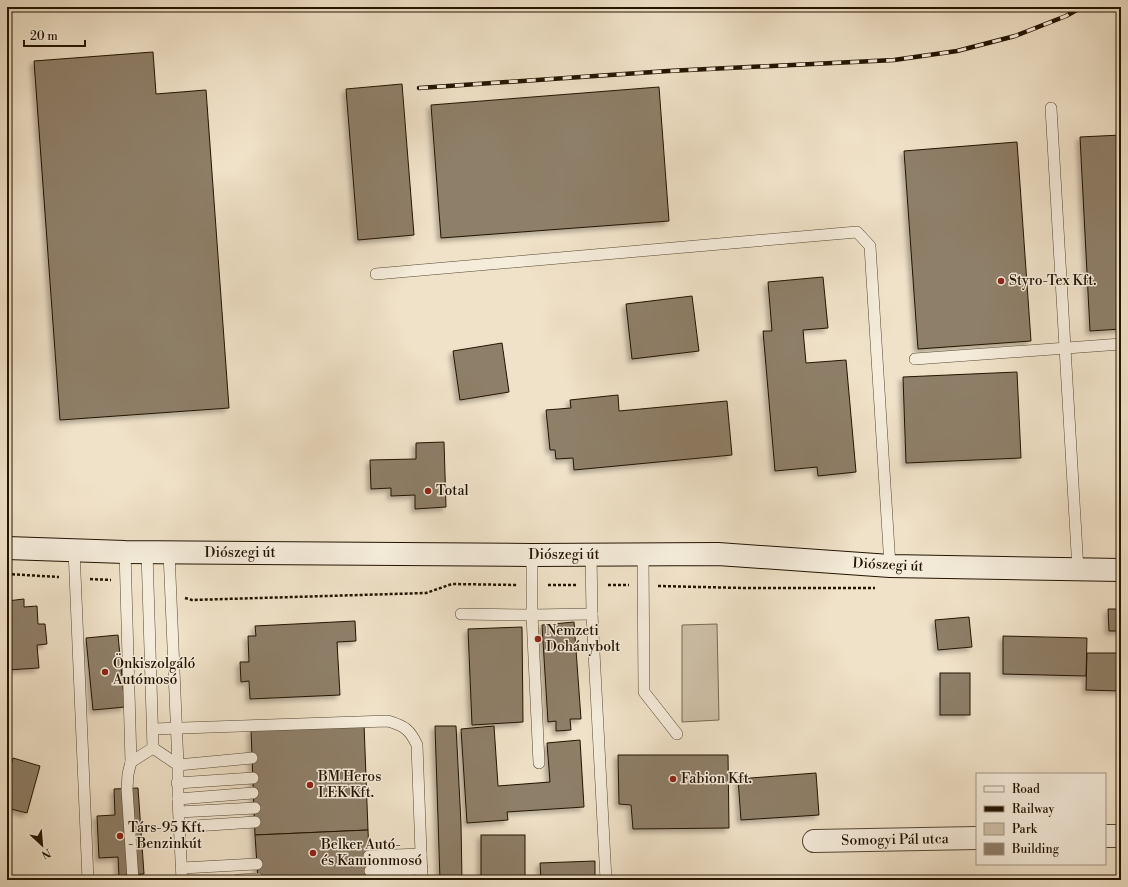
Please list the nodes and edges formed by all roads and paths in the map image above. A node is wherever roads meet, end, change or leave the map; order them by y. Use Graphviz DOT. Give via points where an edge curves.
graph roads {
  1 [pos="1051,108"];
  2 [pos="376,274"];
  3 [pos="1121,344"];
  4 [pos="1065,349"];
  5 [pos="915,359"];
  6 [pos="7,548"];
  7 [pos="74,550"];
  8 [pos="125,552"];
  9 [pos="147,552"];
  10 [pos="169,552"];
  11 [pos="591,554"];
  12 [pos="532,555"];
  13 [pos="643,555"];
  14 [pos="890,566"];
  15 [pos="1078,570"];
  16 [pos="1121,570"];
  17 [pos="7,574"];
  18 [pos="75,578"];
  19 [pos="126,582"];
  20 [pos="592,585"];
  21 [pos="533,586"];
  22 [pos="644,586"];
  23 [pos="876,588"];
  24 [pos="171,594"];
  25 [pos="461,614"];
  26 [pos="592,614"];
  27 [pos="532,615"];
  28 [pos="177,729"];
  29 [pos="153,730"];
  30 [pos="676,734"];
  31 [pos="154,748"];
  32 [pos="252,758"];
  33 [pos="131,762"];
  34 [pos="539,763"];
  35 [pos="178,765"];
  36 [pos="253,778"];
  37 [pos="177,783"];
  38 [pos="253,793"];
  39 [pos="178,799"];
  40 [pos="255,808"];
  41 [pos="179,812"];
  42 [pos="255,822"];
  43 [pos="179,827"];
  44 [pos="1106,836"];
  45 [pos="1121,836"];
  46 [pos="976,838"];
  47 [pos="814,841"];
  48 [pos="421,854"];
  49 [pos="369,856"];
  50 [pos="257,864"];
  51 [pos="182,868"];
  52 [pos="370,871"];
  53 [pos="422,874"];
  54 [pos="258,878"];
  55 [pos="88,880"];
  56 [pos="133,880"];
  57 [pos="182,880"];
  58 [pos="238,880"];
  59 [pos="606,880"];
  1 -- 4 [label="lane"];
  2 -- 14 [label="lane" via="857,232 870,246"];
  3 -- 4 [label="lane"];
  4 -- 5 [label="lane"];
  4 -- 15 [label="lane"];
  6 -- 7 [label="main road, Diószegi út"];
  7 -- 8 [label="main road, Diószegi út"];
  7 -- 18 [label="lane"];
  8 -- 9 [label="main road, Diószegi út"];
  8 -- 19 [label="lane"];
  9 -- 10 [label="main road, Diószegi út"];
  9 -- 29 [label="lane"];
  10 -- 12 [label="main road, Diószegi út"];
  10 -- 24 [label="lane"];
  11 -- 12 [label="main road, Diószegi út"];
  11 -- 13 [label="main road, Diószegi út"];
  11 -- 20 [label="lane"];
  12 -- 21 [label="lane"];
  13 -- 14 [label="main road, Diószegi út" via="718,554"];
  13 -- 22 [label="lane"];
  14 -- 15 [label="main road, Diószegi út"];
  15 -- 16 [label="main road, Diószegi út"];
  17 -- 18 [label="path"];
  18 -- 19 [label="path"];
  18 -- 55 [label="lane"];
  19 -- 33 [label="lane"];
  20 -- 21 [label="path"];
  20 -- 22 [label="path"];
  20 -- 26 [label="lane"];
  21 -- 24 [label="path" via="452,584 426,593 192,600"];
  21 -- 27 [label="lane"];
  22 -- 23 [label="path"];
  22 -- 30 [label="lane" via="644,692"];
  24 -- 28 [label="lane"];
  25 -- 27 [label="lane"];
  26 -- 27 [label="lane"];
  26 -- 59 [label="lane"];
  27 -- 34 [label="lane"];
  28 -- 29 [label="lane"];
  28 -- 35 [label="lane"];
  28 -- 48 [label="lane" via="388,721 400,724 407,728 417,745"];
  29 -- 31 [label="lane"];
  31 -- 33 [label="lane"];
  31 -- 35 [label="lane"];
  32 -- 35 [label="lane"];
  33 -- 56 [label="lane" via="127,789"];
  35 -- 37 [label="lane"];
  36 -- 37 [label="lane"];
  37 -- 39 [label="lane"];
  38 -- 39 [label="lane"];
  39 -- 41 [label="lane"];
  40 -- 41 [label="lane"];
  41 -- 43 [label="lane"];
  42 -- 43 [label="lane"];
  43 -- 51 [label="lane"];
  44 -- 45 [label="main road"];
  46 -- 47 [label="main road, Somogyi Pál utca"];
  48 -- 49 [label="lane"];
  48 -- 53 [label="lane"];
  50 -- 51 [label="lane"];
  51 -- 57 [label="lane"];
  52 -- 53 [label="lane"];
  54 -- 58 [label="lane"];
}
